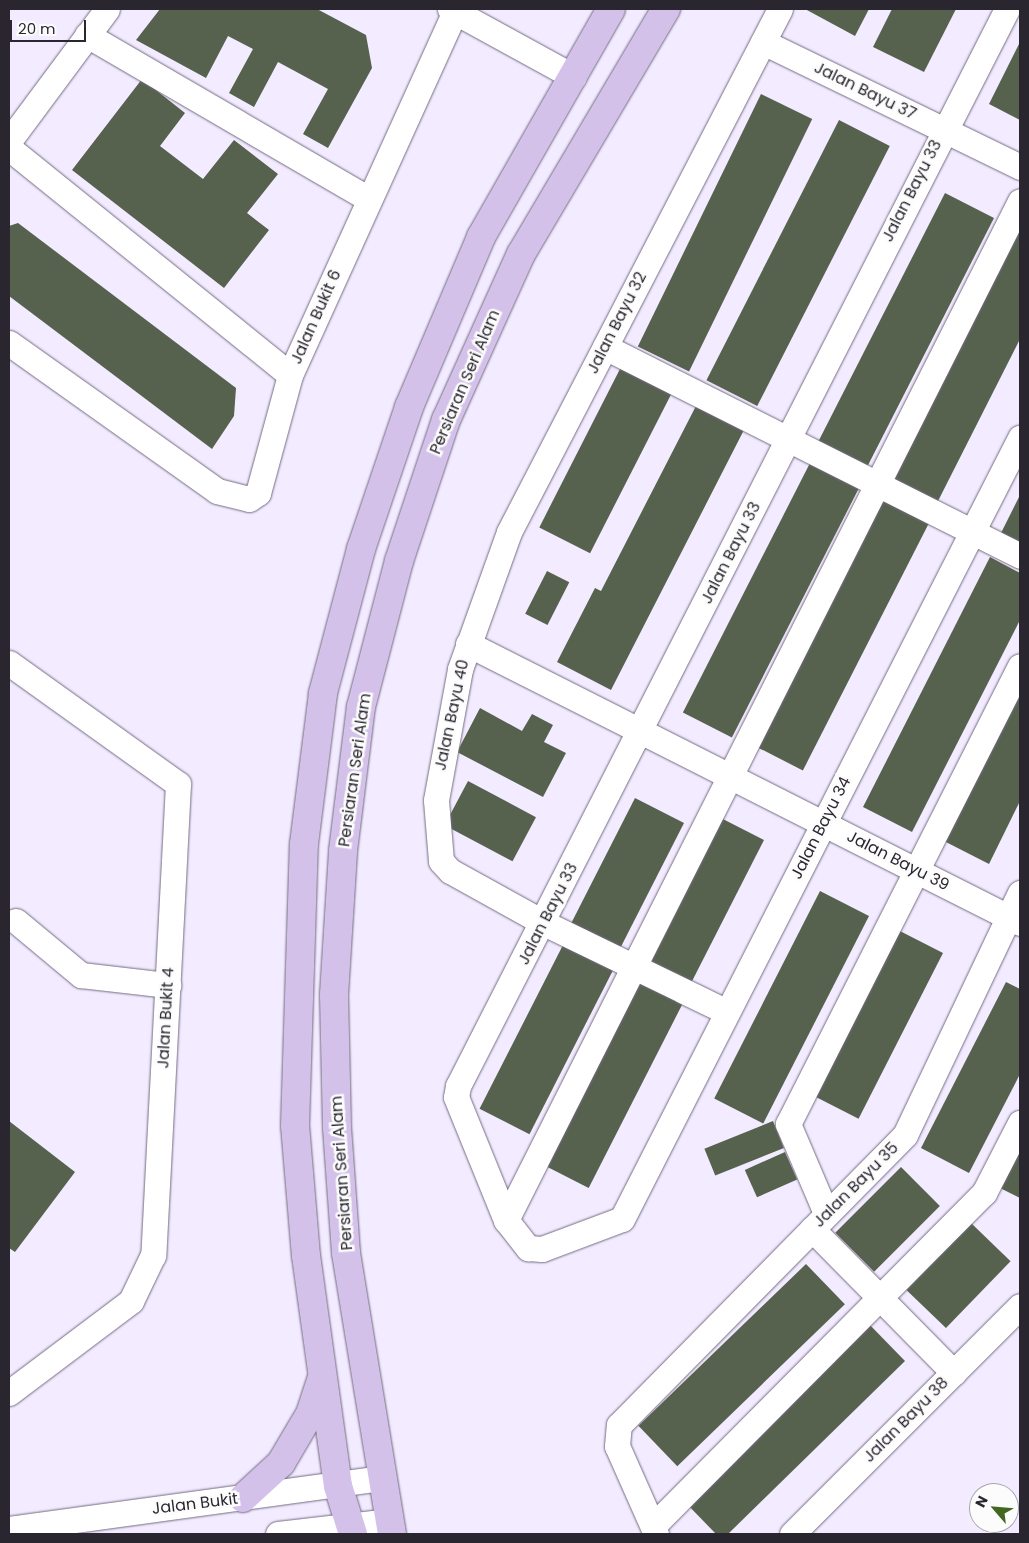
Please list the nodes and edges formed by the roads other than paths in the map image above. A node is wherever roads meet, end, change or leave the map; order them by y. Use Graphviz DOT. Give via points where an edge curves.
graph roads {
  1 [pos="107,9"];
  2 [pos="453,9"];
  3 [pos="611,9"];
  4 [pos="666,9"];
  5 [pos="780,9"];
  6 [pos="1007,9"];
  7 [pos="87,35"];
  8 [pos="763,42"];
  9 [pos="574,77"];
  10 [pos="943,129"];
  11 [pos="9,141"];
  12 [pos="9,148"];
  13 [pos="1020,167"];
  14 [pos="369,199"];
  15 [pos="1020,201"];
  16 [pos="9,344"];
  17 [pos="605,347"];
  18 [pos="290,375"];
  19 [pos="1020,438"];
  20 [pos="788,439"];
  21 [pos="879,485"];
  22 [pos="973,532"];
  23 [pos="1020,556"];
  24 [pos="468,644"];
  25 [pos="9,663"];
  26 [pos="1020,666"];
  27 [pos="642,731"];
  28 [pos="731,777"];
  29 [pos="823,824"];
  30 [pos="917,871"];
  31 [pos="1020,894"];
  32 [pos="1014,920"];
  33 [pos="16,922"];
  34 [pos="544,923"];
  35 [pos="636,968"];
  36 [pos="168,985"];
  37 [pos="727,1012"];
  38 [pos="1020,1123"];
  39 [pos="506,1220"];
  40 [pos="819,1221"];
  41 [pos="881,1296"];
  42 [pos="1020,1306"];
  43 [pos="954,1373"];
  44 [pos="322,1375"];
  45 [pos="9,1393"];
  46 [pos="380,1478"];
  47 [pos="338,1486"];
  48 [pos="243,1498"];
  49 [pos="390,1528"];
  50 [pos="9,1529"];
  51 [pos="351,1529"];
  52 [pos="654,1530"];
  53 [pos="278,1534"];
  54 [pos="792,1534"];
  1 -- 7 [label="street"];
  2 -- 9 [label="street"];
  2 -- 14 [label="street, Jalan Bukit 6"];
  3 -- 9 [label="main road"];
  4 -- 46 [label="main road, Persiaran Seri Alam" via="521,254 446,420 399,561 361,707 343,851 334,994 336,1099 346,1254"];
  5 -- 8 [label="street, Jalan Bayu 32"];
  6 -- 10 [label="street, Jalan Bayu 33"];
  7 -- 11 [label="street"];
  7 -- 14 [label="street"];
  8 -- 10 [label="street, Jalan Bayu 37"];
  8 -- 17 [label="street, Jalan Bayu 32"];
  9 -- 44 [label="main road" via="481,237 409,407 361,549 323,693 304,844 295,1126 306,1256"];
  10 -- 13 [label="street, Jalan Bayu 37"];
  10 -- 20 [label="street, Jalan Bayu 33"];
  12 -- 18 [label="street, Jalan Bukit 6"];
  14 -- 18 [label="street, Jalan Bukit 6"];
  15 -- 21 [label="street"];
  16 -- 18 [label="street" via="217,490 249,499 258,493 266,476"];
  17 -- 20 [label="street"];
  17 -- 24 [label="street, Jalan Bayu 32" via="509,532"];
  19 -- 22 [label="street, Jalan Bayu 34"];
  20 -- 21 [label="street"];
  20 -- 27 [label="street, Jalan Bayu 33"];
  21 -- 22 [label="street"];
  21 -- 28 [label="street"];
  22 -- 23 [label="street"];
  22 -- 29 [label="street, Jalan Bayu 34"];
  24 -- 27 [label="street, Jalan Bayu 40"];
  24 -- 34 [label="street, Jalan Bayu 40" via="436,800 441,861 450,871"];
  25 -- 36 [label="street, Jalan Bukit 4" via="178,784"];
  26 -- 30 [label="street"];
  27 -- 28 [label="street, Jalan Bayu 39"];
  27 -- 34 [label="street, Jalan Bayu 33"];
  28 -- 29 [label="street, Jalan Bayu 39"];
  28 -- 35 [label="street"];
  29 -- 30 [label="street, Jalan Bayu 39"];
  29 -- 37 [label="street, Jalan Bayu 34"];
  30 -- 32 [label="street, Jalan Bayu 39"];
  30 -- 40 [label="street" via="788,1124"];
  31 -- 32 [label="street, Jalan Bayu 35"];
  32 -- 40 [label="street, Jalan Bayu 35" via="905,1135"];
  33 -- 36 [label="street" via="81,975"];
  34 -- 35 [label="street, Jalan Bayu 40"];
  34 -- 39 [label="street, Jalan Bayu 33" via="456,1097"];
  35 -- 37 [label="street, Jalan Bayu 40"];
  35 -- 39 [label="street"];
  36 -- 45 [label="street, Jalan Bukit 4" via="153,1255 131,1301"];
  37 -- 39 [label="street, Jalan Bayu 34" via="622,1218 535,1250 522,1244"];
  38 -- 41 [label="street" via="984,1193"];
  40 -- 41 [label="street"];
  40 -- 52 [label="street, Jalan Bayu 35" via="619,1425 617,1446"];
  41 -- 43 [label="street"];
  41 -- 52 [label="street"];
  42 -- 43 [label="street, Jalan Bayu 38"];
  43 -- 54 [label="street, Jalan Bayu 38"];
  44 -- 47 [label="main road"];
  44 -- 48 [label="main road" via="310,1414 281,1463"];
  46 -- 47 [label="street, Jalan Bukit"];
  46 -- 49 [label="main road, Persiaran Seri Alam"];
  47 -- 48 [label="street, Jalan Bukit"];
  47 -- 51 [label="main road"];
  48 -- 50 [label="street, Jalan Bukit"];
  49 -- 51 [label="street"];
  51 -- 53 [label="street"];
}
